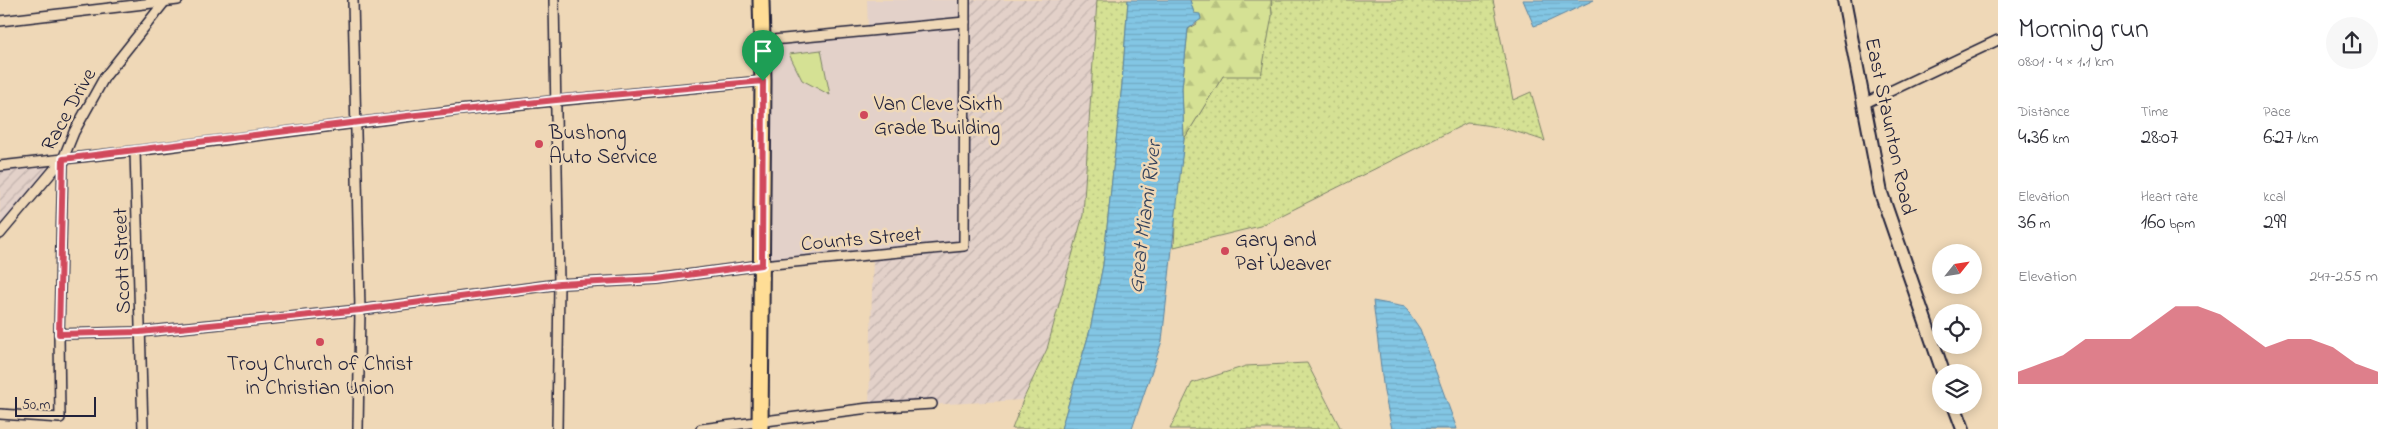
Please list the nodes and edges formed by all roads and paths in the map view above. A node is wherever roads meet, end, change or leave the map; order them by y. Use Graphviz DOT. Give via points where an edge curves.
graph roads {
  1 [pos="178,0"];
  2 [pos="353,0"];
  3 [pos="554,0"];
  4 [pos="761,0"];
  5 [pos="964,0"];
  6 [pos="1844,0"];
  7 [pos="166,1"];
  8 [pos="0,21"];
  9 [pos="964,22"];
  10 [pos="1998,40"];
  11 [pos="762,41"];
  12 [pos="763,81"];
  13 [pos="556,100"];
  14 [pos="1863,104"];
  15 [pos="355,122"];
  16 [pos="135,151"];
  17 [pos="63,159"];
  18 [pos="0,166"];
  19 [pos="0,234"];
  20 [pos="762,265"];
  21 [pos="559,284"];
  22 [pos="360,310"];
  23 [pos="140,332"];
  24 [pos="59,334"];
  25 [pos="1940,364"];
  26 [pos="932,404"];
  27 [pos="0,414"];
  28 [pos="1957,414"];
  29 [pos="760,426"];
  30 [pos="143,429"];
  31 [pos="358,429"];
  32 [pos="557,429"];
  33 [pos="701,429"];
  34 [pos="1963,429"];
  1 -- 7 [label="street"];
  2 -- 15 [label="street"];
  3 -- 13 [label="street"];
  4 -- 11 [label="main road"];
  5 -- 9 [label="street"];
  6 -- 14 [label="main road, East Staunton Road"];
  7 -- 8 [label="street"];
  7 -- 17 [label="street, Race Drive" via="104,78"];
  9 -- 11 [label="street"];
  9 -- 20 [label="street, Counts Street" via="964,246"];
  10 -- 14 [label="street"];
  11 -- 12 [label="main road"];
  12 -- 13 [label="street"];
  12 -- 20 [label="main road"];
  13 -- 15 [label="street"];
  13 -- 21 [label="street"];
  14 -- 25 [label="main road, East Staunton Road" via="1881,193"];
  15 -- 16 [label="street"];
  15 -- 22 [label="street"];
  16 -- 17 [label="street"];
  16 -- 23 [label="street, Scott Street"];
  17 -- 18 [label="street"];
  17 -- 19 [label="street, Race Drive"];
  17 -- 24 [label="street"];
  20 -- 21 [label="street, Counts Street" via="657,279"];
  20 -- 29 [label="main road"];
  21 -- 22 [label="street, Counts Street"];
  21 -- 32 [label="street"];
  22 -- 23 [label="street, Counts Street"];
  22 -- 31 [label="street"];
  23 -- 24 [label="street, Counts Street"];
  23 -- 30 [label="street, Scott Street"];
  24 -- 27 [label="street" via="60,418"];
  26 -- 29 [label="street" via="870,408"];
  28 -- 34 [label="main road"];
  29 -- 33 [label="street"];
}
